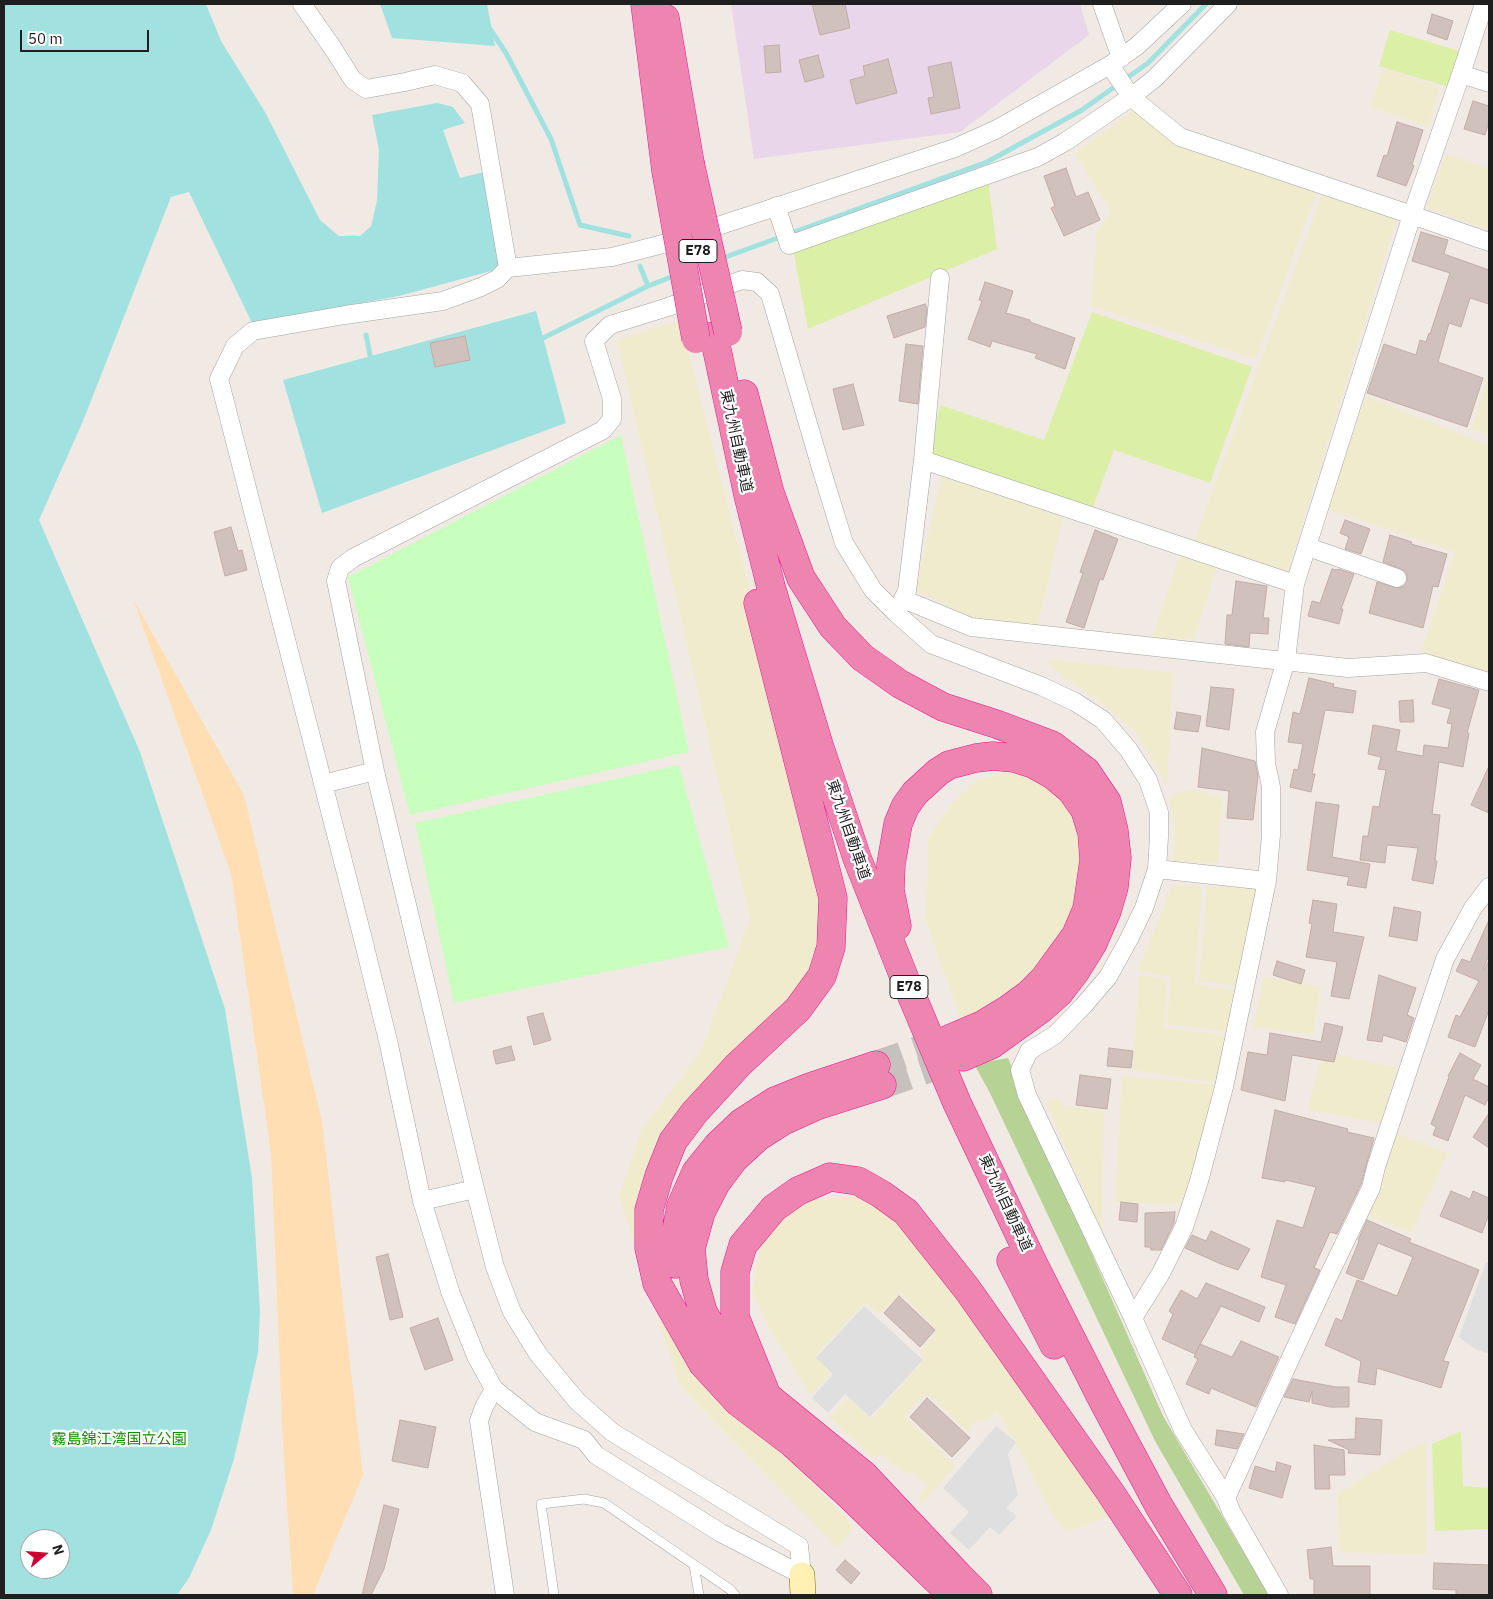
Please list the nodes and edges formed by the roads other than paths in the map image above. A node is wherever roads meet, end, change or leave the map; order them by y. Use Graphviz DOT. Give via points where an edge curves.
graph roads {
  1 [pos="302,4"];
  2 [pos="646,4"];
  3 [pos="661,4"];
  4 [pos="1102,4"];
  5 [pos="1182,4"];
  6 [pos="1228,4"];
  7 [pos="1484,4"];
  8 [pos="1115,62"];
  9 [pos="1461,74"];
  10 [pos="1489,83"];
  11 [pos="1131,97"];
  12 [pos="679,166"];
  13 [pos="776,206"];
  14 [pos="1412,215"];
  15 [pos="1489,242"];
  16 [pos="508,268"];
  17 [pos="940,278"];
  18 [pos="713,336"];
  19 [pos="923,460"];
  20 [pos="1308,547"];
  21 [pos="1397,578"];
  22 [pos="1295,584"];
  23 [pos="753,585"];
  24 [pos="900,606"];
  25 [pos="1286,660"];
  26 [pos="1489,682"];
  27 [pos="375,771"];
  28 [pos="323,784"];
  29 [pos="1157,868"];
  30 [pos="1267,881"];
  31 [pos="1489,887"];
  32 [pos="957,1103"];
  33 [pos="476,1189"];
  34 [pos="422,1201"];
  35 [pos="674,1315"];
  36 [pos="1133,1318"];
  37 [pos="494,1389"];
  38 [pos="767,1396"];
  39 [pos="1226,1498"];
  40 [pos="694,1565"];
  41 [pos="802,1585"];
  42 [pos="505,1595"];
  43 [pos="554,1595"];
  44 [pos="699,1595"];
  45 [pos="734,1595"];
  46 [pos="952,1595"];
  47 [pos="978,1595"];
  48 [pos="1178,1595"];
  49 [pos="1194,1595"];
  50 [pos="1213,1595"];
  51 [pos="1279,1595"];
  1 -- 16 [label="street" via="353,80 366,89 435,75 462,83 480,104"];
  2 -- 12 [label="highway, 東九州自動車道 / E78"];
  3 -- 12 [label="highway, 東九州自動車道 / E78"];
  4 -- 8 [label="street"];
  5 -- 8 [label="street"];
  6 -- 11 [label="street" via="1154,79"];
  7 -- 9 [label="street"];
  8 -- 11 [label="street"];
  8 -- 13 [label="street" via="997,129 955,148"];
  9 -- 10 [label="street"];
  9 -- 14 [label="street"];
  11 -- 13 [label="street" via="1038,157 789,244"];
  11 -- 14 [label="street" via="1180,137"];
  12 -- 18 [label="highway, 東九州自動車道 / E78"];
  13 -- 16 [label="street" via="663,244 612,257"];
  14 -- 15 [label="street"];
  14 -- 20 [label="street"];
  16 -- 28 [label="street" via="481,288 443,301 253,331 235,346 219,379"];
  17 -- 19 [label="street"];
  18 -- 23 [label="highway, 東九州自動車道 / E78" via="706,385"];
  18 -- 32 [label="highway, 東九州自動車道 / E78" via="752,514 819,745 857,858"];
  18 -- 32 [label="highway" via="801,578 833,627 864,658 900,684 943,707 1052,744 1086,771 1107,802 1117,858 1114,887 1094,943 1064,986 1041,1009 991,1045 956,1048 984,1024 1029,994 1076,935 1087,909 1094,860 1092,833 1085,810 1071,790 1053,774 1014,758 993,756 949,765 915,793 905,807 894,842 890,890 897,926"];
  19 -- 22 [label="street"];
  19 -- 24 [label="street" via="907,591"];
  20 -- 21 [label="street"];
  20 -- 22 [label="street"];
  22 -- 25 [label="street"];
  23 -- 35 [label="highway" via="833,898 831,947 822,976 798,1009 738,1065 673,1141 649,1210 649,1248 657,1283"];
  23 -- 49 [label="highway, 東九州自動車道 / E78" via="831,826 949,1130 1083,1402"];
  24 -- 25 [label="street" via="971,627"];
  24 -- 27 [label="street" via="873,590 844,543 770,294 758,282 742,280 610,325 594,341 612,399 612,419 604,430 353,558 340,568 336,581"];
  24 -- 29 [label="street" via="930,644 1041,686 1103,720 1128,749 1148,780 1158,812"];
  25 -- 26 [label="street" via="1348,668 1426,664"];
  25 -- 30 [label="street" via="1265,732 1271,787"];
  27 -- 28 [label="street"];
  27 -- 33 [label="street"];
  28 -- 34 [label="street" via="389,1045"];
  29 -- 30 [label="street"];
  29 -- 36 [label="street" via="1144,908 1108,977 1055,1035 1029,1051 1020,1070 1027,1095"];
  30 -- 36 [label="street" via="1224,1087 1184,1227"];
  31 -- 39 [label="street" via="1473,908 1445,958 1371,1188"];
  32 -- 50 [label="highway, 東九州自動車道 / E78" via="1102,1399 1159,1506"];
  33 -- 34 [label="street"];
  33 -- 41 [label="street" via="495,1267 512,1312 538,1354 571,1394 612,1432 799,1546"];
  34 -- 37 [label="street" via="451,1294 476,1356"];
  35 -- 38 [label="highway" via="676,1277 673,1248 681,1206 696,1172 717,1146 741,1124 775,1101 810,1087 879,1075 783,1121 758,1137 734,1159 716,1183 701,1212 691,1248 694,1280 703,1312 723,1346"];
  35 -- 46 [label="highway" via="702,1364 738,1402 792,1443"];
  36 -- 39 [label="street" via="1183,1430"];
  37 -- 41 [label="street" via="535,1422 584,1440 596,1455"];
  37 -- 42 [label="street" via="479,1421"];
  38 -- 47 [label="highway" via="864,1475"];
  38 -- 48 [label="highway" via="736,1317 735,1272 743,1245 774,1208 798,1191 830,1177 858,1181 906,1212 967,1289"];
  39 -- 51 [label="street"];
  40 -- 43 [label="lane" via="604,1503 584,1499 541,1504"];
  40 -- 44 [label="lane"];
  40 -- 45 [label="lane"];
}
